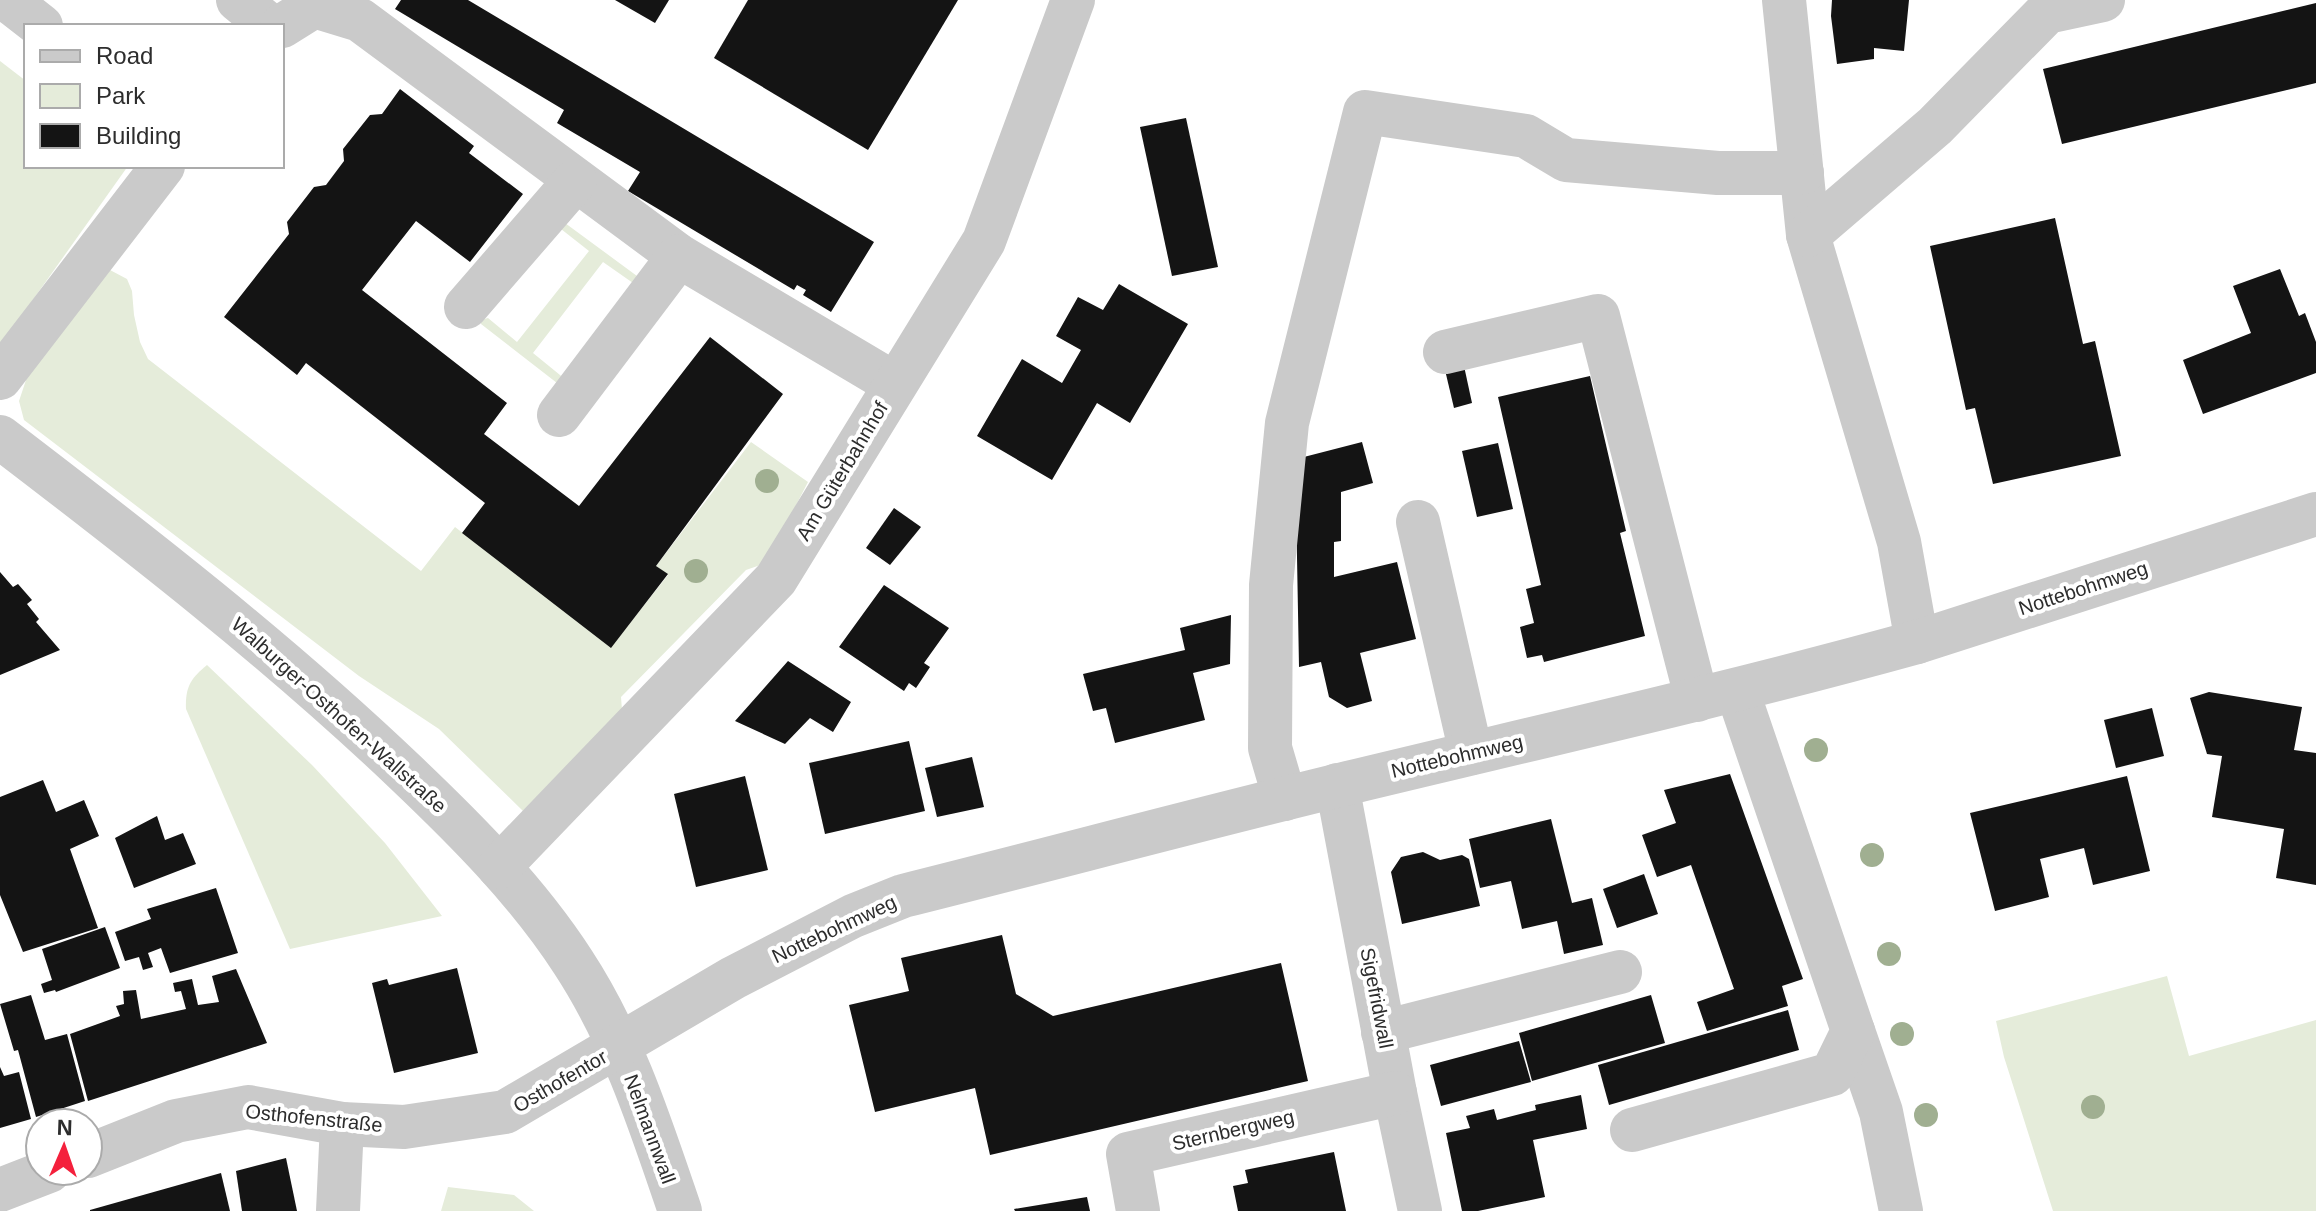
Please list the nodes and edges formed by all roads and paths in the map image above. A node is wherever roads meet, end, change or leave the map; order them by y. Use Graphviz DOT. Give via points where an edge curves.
graph roads {
  1 [pos="238,0"];
  2 [pos="1073,0"];
  3 [pos="1784,0"];
  4 [pos="2103,0"];
  5 [pos="268,24"];
  6 [pos="284,25"];
  7 [pos="161,168"];
  8 [pos="1802,173"];
  9 [pos="575,181"];
  10 [pos="1808,235"];
  11 [pos="679,256"];
  12 [pos="466,307"];
  13 [pos="1445,352"];
  14 [pos="0,378"];
  15 [pos="895,384"];
  16 [pos="559,415"];
  17 [pos="0,437"];
  18 [pos="2316,514"];
  19 [pos="1418,522"];
  20 [pos="1917,642"];
  21 [pos="1717,695"];
  22 [pos="1471,753"];
  23 [pos="1337,785"];
  24 [pos="1285,799"];
  25 [pos="499,867"];
  26 [pos="1620,972"];
  27 [pos="1853,1031"];
  28 [pos="1383,1032"];
  29 [pos="620,1046"];
  30 [pos="1395,1093"];
  31 [pos="342,1124"];
  32 [pos="404,1127"];
  33 [pos="1632,1130"];
  34 [pos="104,1150"];
  35 [pos="24,1181"];
  36 [pos="0,1190"];
  37 [pos="338,1211"];
  38 [pos="680,1211"];
  39 [pos="1138,1211"];
  40 [pos="1420,1211"];
  41 [pos="1901,1211"];
  1 -- 5 [label="street"];
  2 -- 15 [label="street, Am Güterbahnhof" via="984,241"];
  3 -- 8 [label="street"];
  4 -- 10 [label="street" via="2047,12 1935,126"];
  6 -- 9 [label="street" via="314,6 360,20"];
  7 -- 14 [label="street"];
  8 -- 10 [label="street"];
  8 -- 24 [label="street" via="1718,173 1566,160 1526,136 1365,112 1287,423 1271,585 1270,748"];
  9 -- 11 [label="street"];
  9 -- 12 [label="street"];
  10 -- 20 [label="street" via="1899,542"];
  11 -- 15 [label="street"];
  11 -- 16 [label="street"];
  13 -- 21 [label="street" via="1598,316"];
  15 -- 25 [label="street, Am Güterbahnhof" via="776,579"];
  17 -- 25 [label="street, Walburger-Osthofen-Wallstraße" via="180,574 294,672 392,759"];
  18 -- 20 [label="street, Nottebohmweg"];
  19 -- 22 [label="street"];
  20 -- 21 [label="street, Nottebohmweg"];
  21 -- 22 [label="street, Nottebohmweg"];
  21 -- 27 [label="street"];
  22 -- 23 [label="street, Nottebohmweg"];
  23 -- 24 [label="street, Nottebohmweg"];
  23 -- 28 [label="street, Sigefridwall"];
  24 -- 29 [label="street, Nottebohmweg" via="903,896 733,978"];
  25 -- 29 [label="street, Walburger-Osthofen-Wallstraße" via="574,962"];
  26 -- 28 [label="street"];
  27 -- 33 [label="street" via="1832,1074"];
  27 -- 41 [label="street" via="1881,1112"];
  28 -- 30 [label="street, Sigefridwall"];
  29 -- 32 [label="street, Osthofentor" via="505,1112"];
  29 -- 38 [label="street, Nelmannwall"];
  30 -- 39 [label="street, Sternbergweg" via="1128,1154"];
  30 -- 40 [label="street, Sigefridwall"];
  31 -- 32 [label="street, Osthofenstraße"];
  31 -- 34 [label="street, Osthofenstraße" via="248,1107 176,1121"];
  31 -- 37 [label="street"];
  35 -- 36 [label="street"];
}
